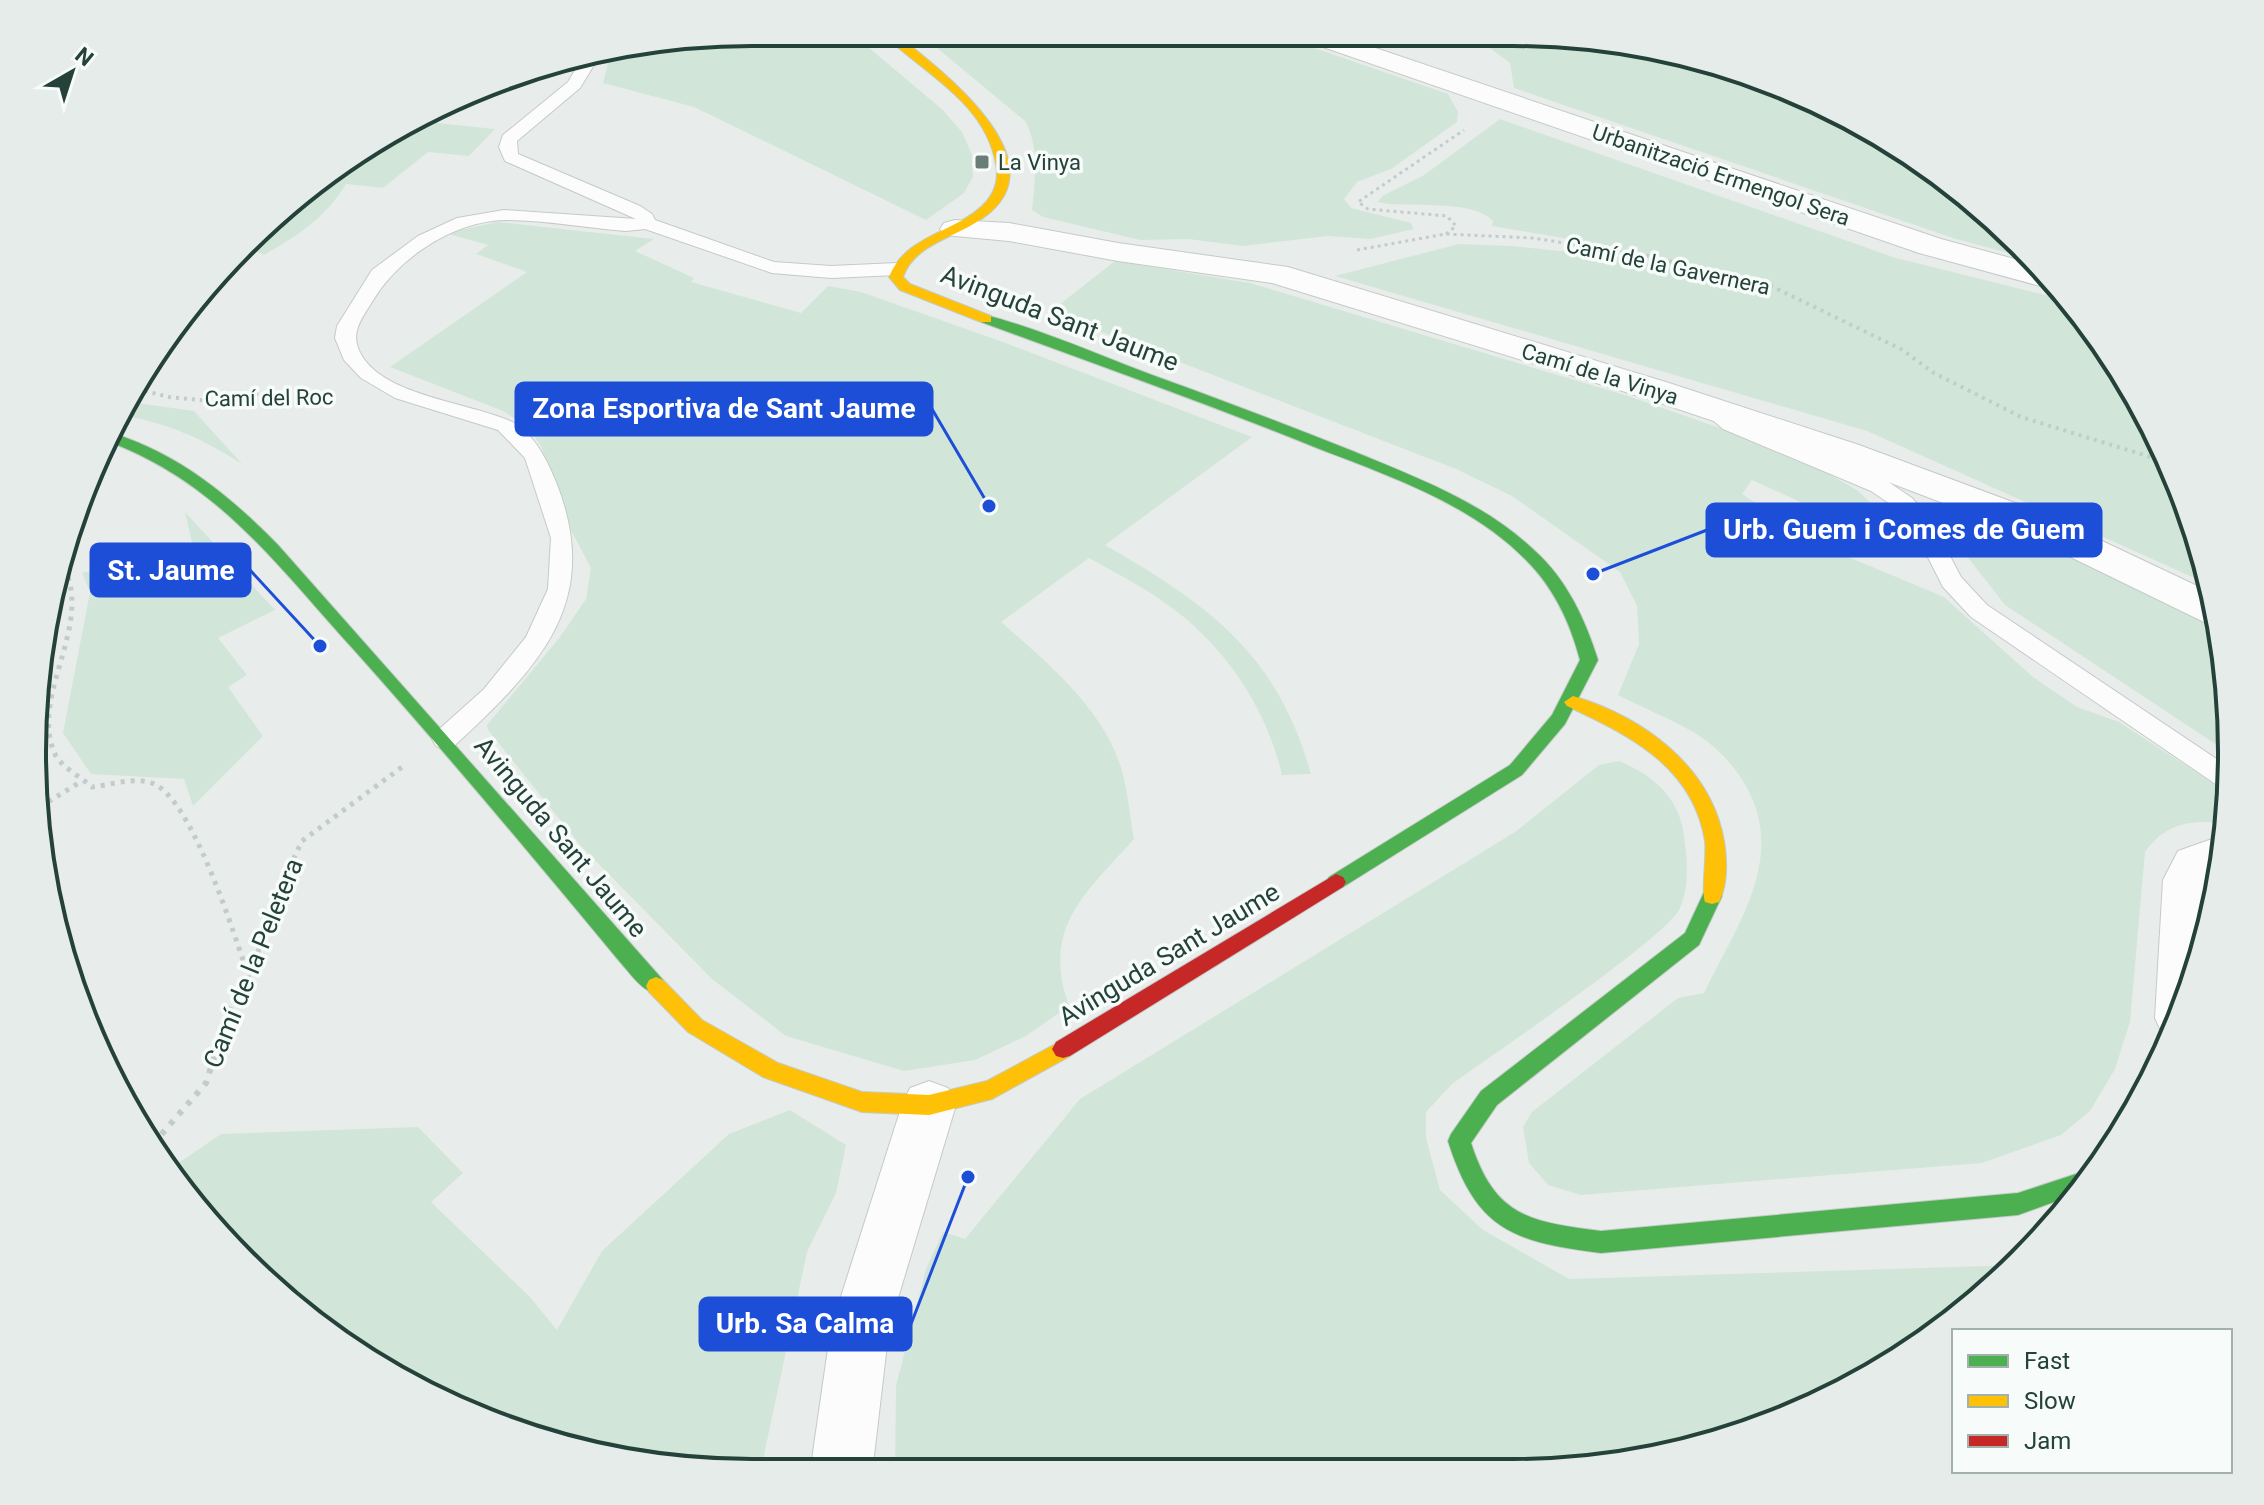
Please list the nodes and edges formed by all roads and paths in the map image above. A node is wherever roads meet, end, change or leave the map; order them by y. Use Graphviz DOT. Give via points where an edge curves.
graph roads {
  1 [pos="903,46"];
  2 [pos="1368,46"];
  3 [pos="1474,46"];
  4 [pos="585,67"];
  5 [pos="1489,96"];
  6 [pos="646,223"];
  7 [pos="955,229"];
  8 [pos="1445,234"];
  9 [pos="897,269"];
  10 [pos="2030,273"];
  11 [pos="1277,274"];
  12 [pos="146,391"];
  13 [pos="402,394"];
  14 [pos="1701,405"];
  15 [pos="119,440"];
  16 [pos="2153,458"];
  17 [pos="68,578"];
  18 [pos="2202,604"];
  19 [pos="1573,702"];
  20 [pos="445,739"];
  21 [pos="2217,772"];
  22 [pos="82,781"];
  23 [pos="48,802"];
  24 [pos="2210,858"];
  25 [pos="2182,976"];
  26 [pos="249,978"];
  27 [pos="929,1105"];
  28 [pos="160,1136"];
  29 [pos="2069,1186"];
  30 [pos="843,1459"];
  1 -- 7 [label="street" via="956,89 990,125 1001,149 1002,186 997,198"];
  2 -- 5 [label="street, Urbanització Ermengol Sera" via="1400,53"];
  3 -- 5 [label="path"];
  4 -- 6 [label="lane" via="574,85 509,139 507,147 511,157 634,210"];
  5 -- 8 [label="path" via="1485,110 1460,133 1358,202 1368,209 1447,216 1456,226"];
  5 -- 10 [label="street, Urbanització Ermengol Sera" via="1930,246"];
  6 -- 9 [label="lane" via="772,267 831,272"];
  6 -- 13 [label="lane" via="626,226 504,215 463,222 424,240 379,274 345,338 354,360 368,374"];
  7 -- 9 [label="street, Avinguda Sant Jaume" via="911,252"];
  7 -- 11 [label="street, Camí de la Vinya" via="1014,230 1096,249"];
  8 -- 11 [label="path, Camí de la Gavernera" via="1309,261"];
  8 -- 16 [label="path, Camí de la Gavernera" via="1548,240 1643,255 1767,284 1901,349 1934,373 2021,417"];
  9 -- 19 [label="street, Avinguda Sant Jaume" via="896,277 905,287 1318,442 1488,522 1536,560 1572,609 1589,660"];
  11 -- 14 [label="street, Camí de la Vinya"];
  12 -- 13 [label="path, Camí del Roc" via="211,401 253,394"];
  13 -- 20 [label="lane" via="505,426 535,456 562,538 560,589 537,641 493,695"];
  14 -- 18 [label="street, Camí de la Vinya" via="2034,524"];
  14 -- 21 [label="lane" via="1730,425 1879,486 1904,503 1923,525 1951,581 1979,611"];
  15 -- 20 [label="street, Avinguda Sant Jaume" via="200,479 229,504"];
  17 -- 22 [label="path" via="70,625 48,717 55,756"];
  19 -- 27 [label="street, Avinguda Sant Jaume" via="1544,743 1503,778 1123,1015 992,1089"];
  19 -- 29 [label="street" via="1649,740 1675,763 1704,802 1718,835 1718,876 1692,939 1489,1098 1459,1141 1469,1177 1496,1213 1542,1235 1601,1242 2018,1204"];
  20 -- 26 [label="path, Camí de la Peletera" via="302,841"];
  20 -- 27 [label="street, Avinguda Sant Jaume" via="627,956 695,1026 771,1070 862,1102"];
  22 -- 23 [label="path"];
  22 -- 26 [label="path" via="92,787 156,785 172,799 211,869"];
  24 -- 25 [label="street" via="2195,864 2187,880"];
  26 -- 28 [label="path, Camí de la Peletera" via="232,1001 206,1083"];
  27 -- 30 [label="street" via="860,1328"];
}
